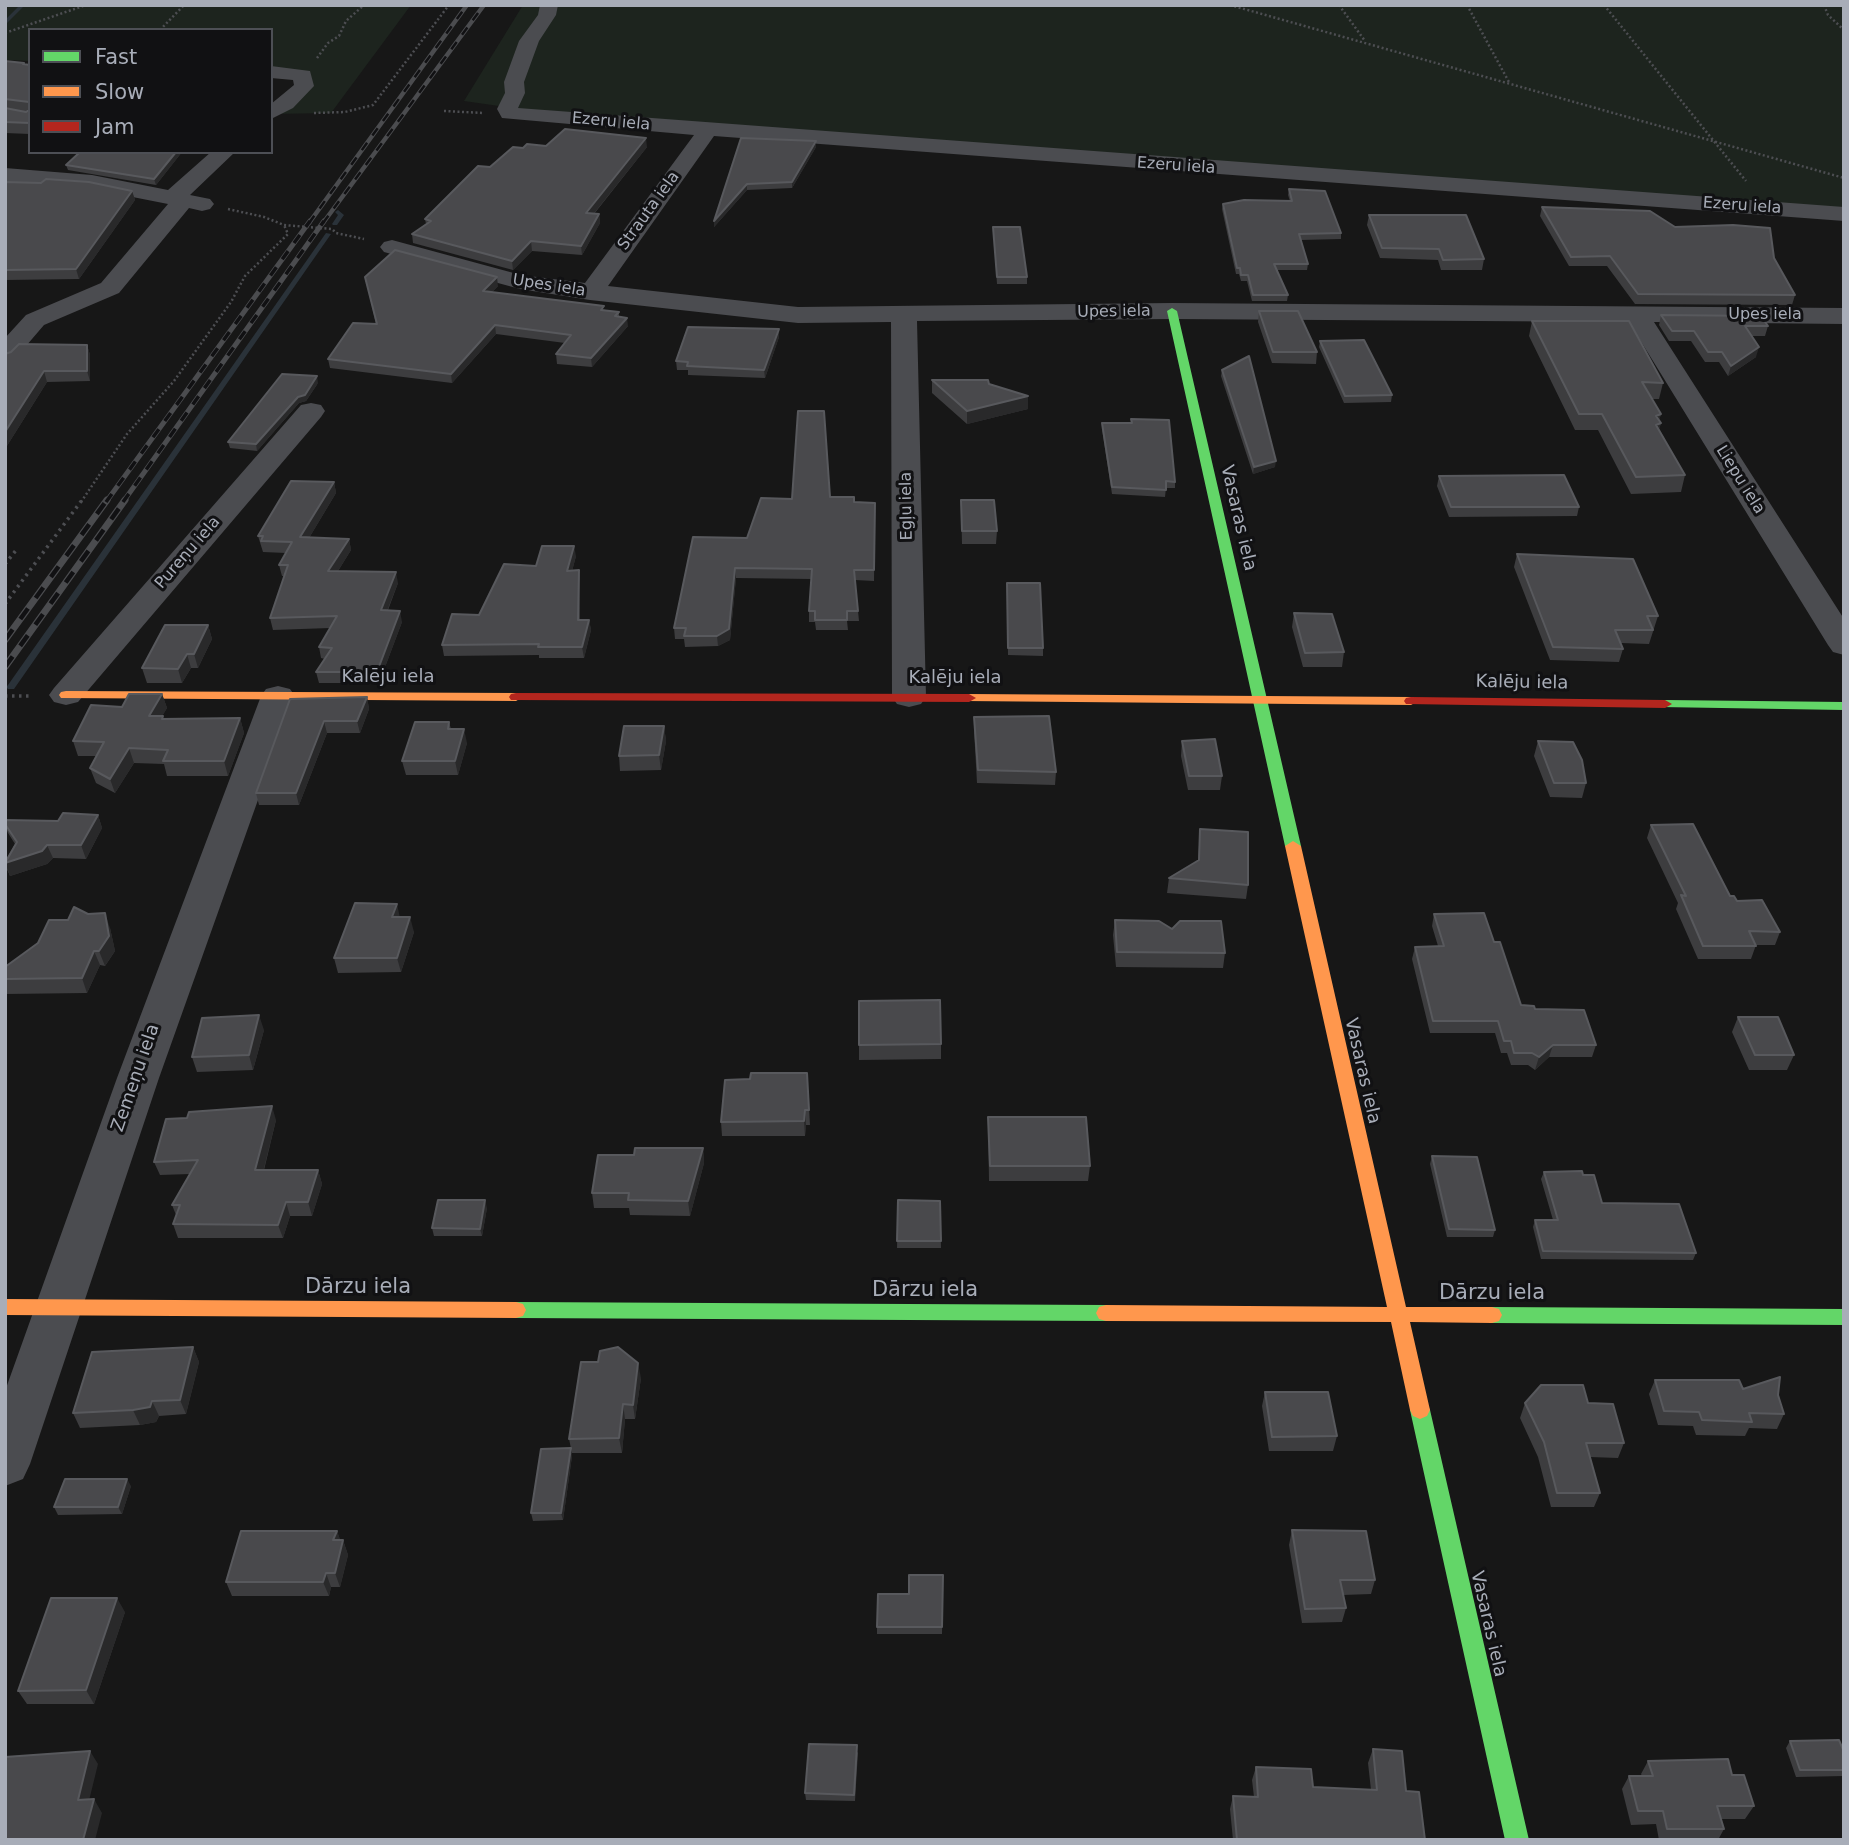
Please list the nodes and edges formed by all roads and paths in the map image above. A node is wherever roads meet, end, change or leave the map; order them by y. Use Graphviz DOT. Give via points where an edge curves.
graph roads {
  1 [pos="86,5"];
  2 [pos="184,5"];
  3 [pos="364,5"];
  4 [pos="449,5"];
  5 [pos="549,5"];
  6 [pos="1230,5"];
  7 [pos="1339,5"];
  8 [pos="1466,5"];
  9 [pos="1604,5"];
  10 [pos="1824,5"];
  11 [pos="162,28"];
  12 [pos="1844,30"];
  13 [pos="5,33"];
  14 [pos="1366,42"];
  15 [pos="273,72"];
  16 [pos="303,75"];
  17 [pos="1510,85"];
  18 [pos="512,103"];
  19 [pos="444,111"];
  20 [pos="273,112"];
  21 [pos="307,113"];
  22 [pos="708,130"];
  23 [pos="1715,142"];
  24 [pos="222,154"];
  25 [pos="5,175"];
  26 [pos="1844,178"];
  27 [pos="187,200"];
  28 [pos="1769,208"];
  29 [pos="1844,214"];
  30 [pos="284,225"];
  31 [pos="392,247"];
  32 [pos="590,293"];
  33 [pos="1172,311"];
  34 [pos="904,315"];
  35 [pos="1637,315"];
  36 [pos="1844,316"];
  37 [pos="5,354"];
  38 [pos="311,411"];
  39 [pos="17,549"];
  40 [pos="5,564"];
  41 [pos="5,604"];
  42 [pos="1844,645"];
  43 [pos="66,695"];
  44 [pos="278,696"];
  45 [pos="909,697"];
  46 [pos="1259,699"];
  47 [pos="1844,706"];
  48 [pos="5,1307"];
  49 [pos="56,1307"];
  50 [pos="1398,1315"];
  51 [pos="1844,1317"];
  52 [pos="5,1464"];
  53 [pos="1517,1840"];
  1 -- 13 [label="path"];
  2 -- 11 [label="path"];
  3 -- 16 [label="path"];
  4 -- 21 [label="path" via="373,105 345,112"];
  5 -- 18 [label="street" via="529,41 514,82"];
  6 -- 14 [label="path"];
  7 -- 14 [label="path"];
  8 -- 17 [label="path"];
  9 -- 23 [label="path"];
  10 -- 12 [label="path"];
  14 -- 17 [label="path"];
  15 -- 16 [label="street"];
  16 -- 20 [label="street" via="304,86"];
  17 -- 23 [label="path"];
  18 -- 19 [label="path"];
  18 -- 22 [label="street, Ezeru iela" via="565,118"];
  22 -- 28 [label="street, Ezeru iela"];
  22 -- 32 [label="street, Strauta iela"];
  23 -- 26 [label="path"];
  23 -- 28 [label="path"];
  24 -- 27 [label="street"];
  25 -- 27 [label="street" via="92,182"];
  27 -- 30 [label="path"];
  27 -- 37 [label="street" via="110,288 35,320"];
  28 -- 29 [label="street, Ezeru iela"];
  30 -- 31 [label="path" via="332,229"];
  30 -- 41 [label="path" via="288,234 245,276 174,381 127,434"];
  31 -- 32 [label="street, Upes iela" via="520,282"];
  32 -- 34 [label="street, Upes iela" via="798,315"];
  33 -- 34 [label="street, Upes iela"];
  33 -- 35 [label="street, Upes iela"];
  33 -- 46 [label="street, Vasaras iela"];
  34 -- 45 [label="street, Egļu iela"];
  35 -- 36 [label="street, Upes iela"];
  35 -- 42 [label="street, Liepu iela"];
  38 -- 43 [label="street, Pureņu iela"];
  39 -- 40 [label="path"];
  43 -- 44 [label="street, Kalēju iela"];
  44 -- 45 [label="street, Kalēju iela"];
  44 -- 49 [label="street, Zemeņu iela" via="149,1039"];
  45 -- 46 [label="street, Kalēju iela"];
  46 -- 47 [label="street, Kalēju iela"];
  46 -- 50 [label="street, Vasaras iela"];
  48 -- 49 [label="street, Dārzu iela"];
  49 -- 50 [label="street, Dārzu iela"];
  49 -- 52 [label="street, Zemeņu iela"];
  50 -- 51 [label="street, Dārzu iela"];
  50 -- 53 [label="street, Vasaras iela"];
}
